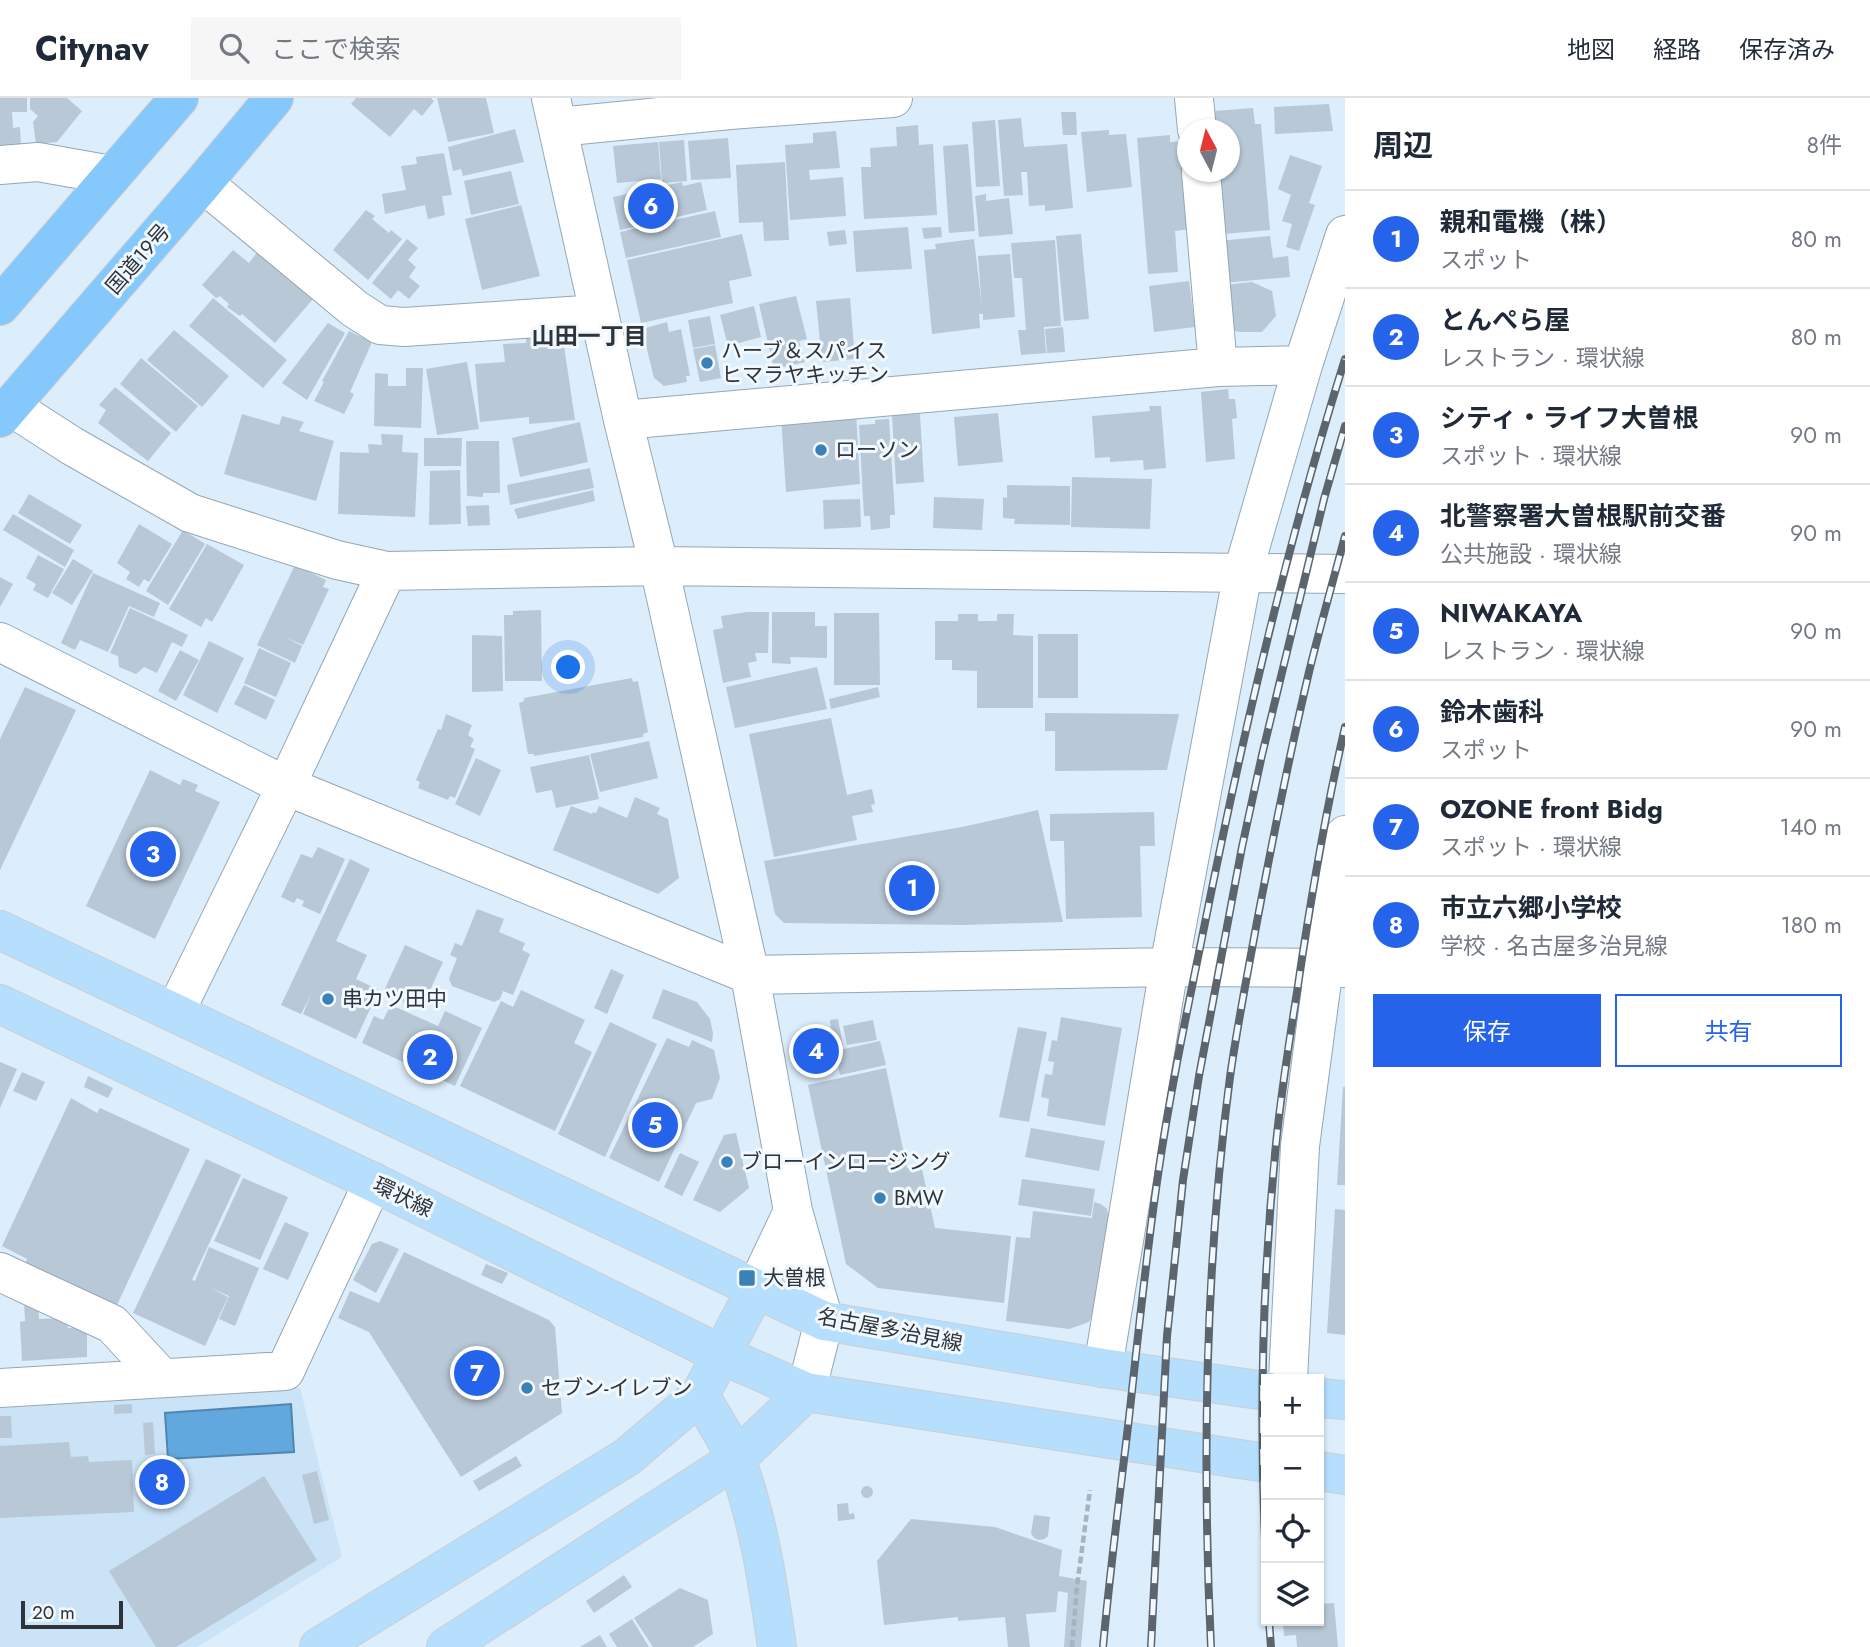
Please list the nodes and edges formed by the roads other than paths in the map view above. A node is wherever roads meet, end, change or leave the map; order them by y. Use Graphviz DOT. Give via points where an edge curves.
graph roads {
  1 [pos="179,98"];
  2 [pos="274,98"];
  3 [pos="893,98"];
  4 [pos="1194,98"];
  5 [pos="733,104"];
  6 [pos="554,113"];
  7 [pos="1196,119"];
  8 [pos="0,165"];
  9 [pos="111,175"];
  10 [pos="1202,182"];
  11 [pos="203,183"];
  12 [pos="1345,236"];
  13 [pos="0,306"];
  14 [pos="599,314"];
  15 [pos="1303,365"];
  16 [pos="1218,366"];
  17 [pos="5,412"];
  18 [pos="623,421"];
  19 [pos="659,566"];
  20 [pos="387,571"];
  21 [pos="1243,572"];
  22 [pos="1345,574"];
  23 [pos="0,642"];
  24 [pos="286,786"];
  25 [pos="1345,835"];
  26 [pos="0,930"];
  27 [pos="1169,967"];
  28 [pos="1334,968"];
  29 [pos="750,975"];
  30 [pos="0,1003"];
  31 [pos="176,1012"];
  32 [pos="373,1182"];
  33 [pos="793,1211"];
  34 [pos="0,1272"];
  35 [pos="756,1289"];
  36 [pos="824,1321"];
  37 [pos="722,1355"];
  38 [pos="1103,1368"];
  39 [pos="1288,1374"];
  40 [pos="162,1378"];
  41 [pos="0,1388"];
  42 [pos="1261,1390"];
  43 [pos="806,1392"];
  44 [pos="700,1395"];
  45 [pos="1324,1398"];
  46 [pos="1345,1400"];
  47 [pos="736,1459"];
  48 [pos="1261,1462"];
  49 [pos="1324,1472"];
  50 [pos="1345,1475"];
  51 [pos="319,1647"];
  52 [pos="446,1647"];
  53 [pos="777,1647"];
  1 -- 9 [label="highway"];
  2 -- 11 [label="highway, 国道19号"];
  3 -- 5 [label="street"];
  4 -- 7 [label="street"];
  5 -- 6 [label="street"];
  6 -- 14 [label="street"];
  8 -- 9 [label="street" via="38,162"];
  9 -- 13 [label="highway"];
  10 -- 16 [label="street"];
  11 -- 14 [label="street" via="380,326"];
  11 -- 17 [label="highway, 国道19号"];
  12 -- 15 [label="street"];
  14 -- 18 [label="street"];
  15 -- 16 [label="street"];
  15 -- 21 [label="street"];
  16 -- 18 [label="street"];
  17 -- 20 [label="street" via="190,513"];
  18 -- 19 [label="street"];
  19 -- 20 [label="street"];
  19 -- 21 [label="street"];
  19 -- 29 [label="street"];
  20 -- 24 [label="street"];
  21 -- 22 [label="street"];
  21 -- 27 [label="street"];
  23 -- 24 [label="street"];
  24 -- 29 [label="street"];
  24 -- 31 [label="street"];
  25 -- 28 [label="street" via="1334,891"];
  26 -- 31 [label="main road"];
  27 -- 28 [label="street"];
  27 -- 29 [label="street"];
  27 -- 38 [label="street"];
  28 -- 39 [label="street" via="1300,1146"];
  29 -- 33 [label="street"];
  30 -- 32 [label="main road, 環状線"];
  31 -- 35 [label="main road"];
  32 -- 37 [label="main road, 環状線"];
  32 -- 40 [label="street" via="285,1371"];
  33 -- 35 [label="street"];
  33 -- 36 [label="street"];
  34 -- 40 [label="street" via="112,1324"];
  35 -- 36 [label="main road, 名古屋多治見線"];
  35 -- 37 [label="main road"];
  36 -- 38 [label="main road, 名古屋多治見線"];
  36 -- 43 [label="street"];
  37 -- 43 [label="main road, 環状線"];
  37 -- 44 [label="main road"];
  38 -- 42 [label="main road, 名古屋多治見線"];
  40 -- 41 [label="street"];
  43 -- 47 [label="main road"];
  43 -- 48 [label="main road"];
  44 -- 47 [label="main road"];
  44 -- 51 [label="main road" via="627,1457"];
  45 -- 46 [label="main road"];
  47 -- 52 [label="main road"];
  47 -- 53 [label="main road" via="766,1566"];
  49 -- 50 [label="main road"];
}
